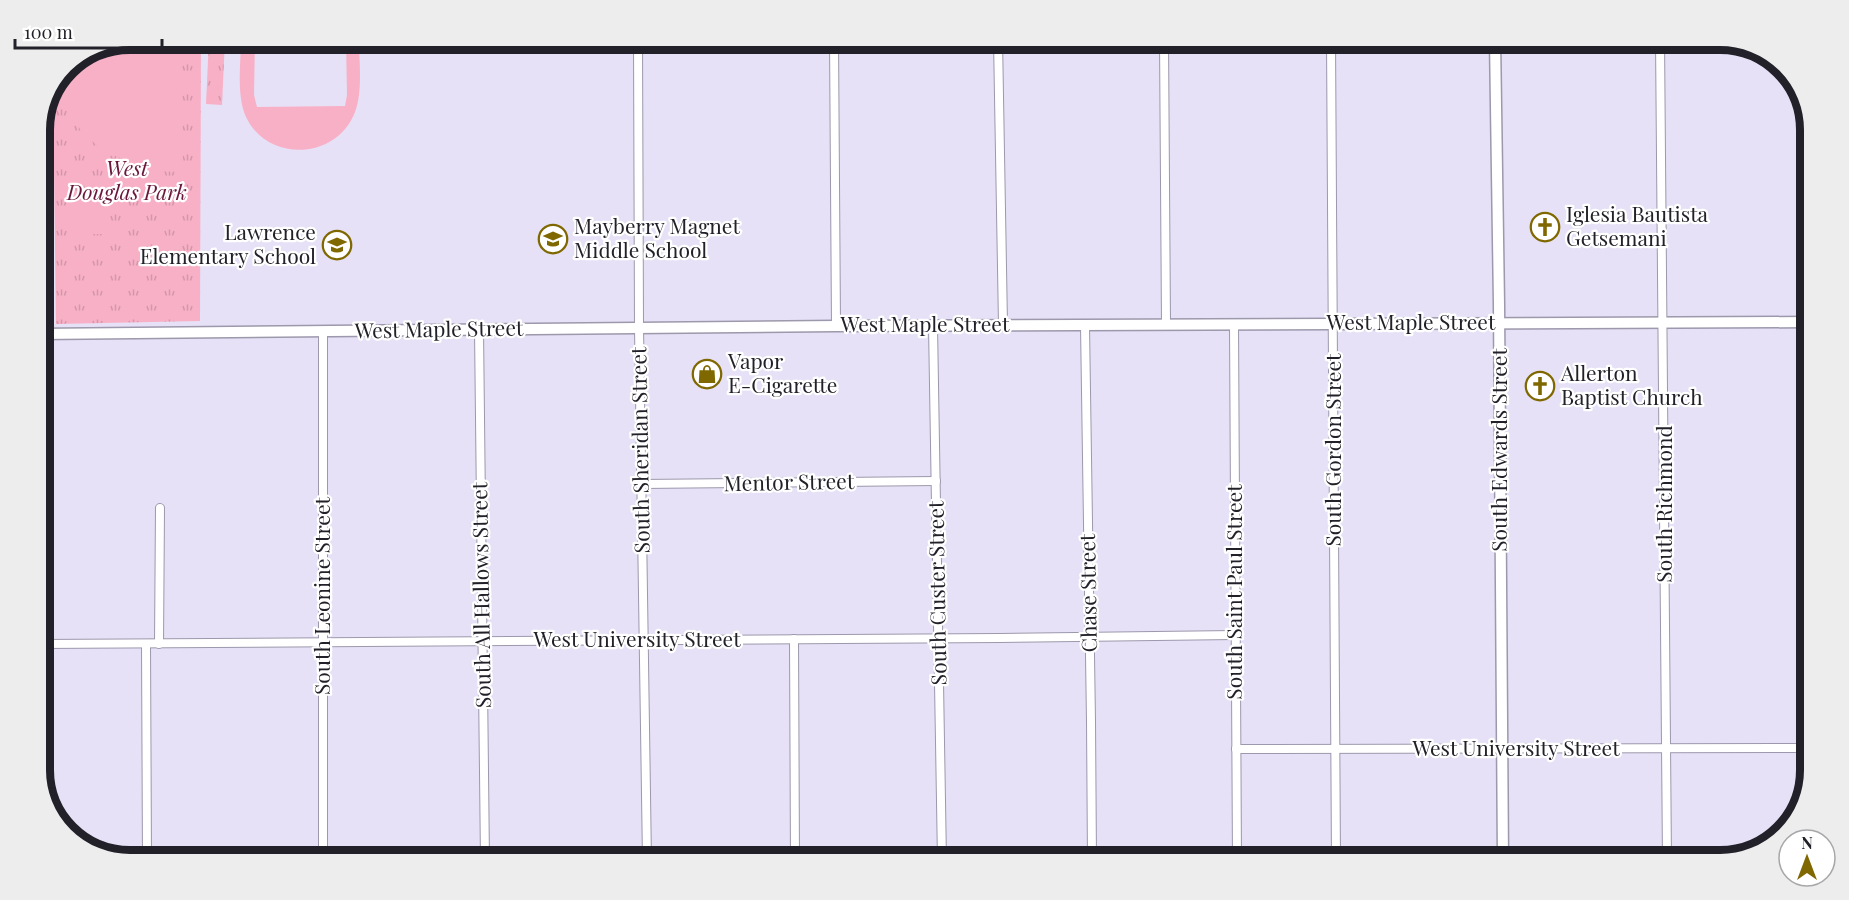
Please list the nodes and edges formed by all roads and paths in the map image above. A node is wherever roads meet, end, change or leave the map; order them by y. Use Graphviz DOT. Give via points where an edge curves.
graph roads {
  1 [pos="638,50"];
  2 [pos="834,50"];
  3 [pos="998,50"];
  4 [pos="1164,50"];
  5 [pos="1330,50"];
  6 [pos="1495,50"];
  7 [pos="1660,50"];
  8 [pos="1663,322"];
  9 [pos="1799,322"];
  10 [pos="1333,323"];
  11 [pos="1499,323"];
  12 [pos="1166,324"];
  13 [pos="1234,324"];
  14 [pos="933,325"];
  15 [pos="1003,325"];
  16 [pos="1084,325"];
  17 [pos="836,326"];
  18 [pos="639,327"];
  19 [pos="479,329"];
  20 [pos="323,331"];
  21 [pos="50,334"];
  22 [pos="936,481"];
  23 [pos="641,484"];
  24 [pos="160,508"];
  25 [pos="1235,635"];
  26 [pos="1090,636"];
  27 [pos="794,639"];
  28 [pos="939,639"];
  29 [pos="644,640"];
  30 [pos="482,642"];
  31 [pos="323,643"];
  32 [pos="50,644"];
  33 [pos="146,644"];
  34 [pos="159,644"];
  35 [pos="1666,748"];
  36 [pos="1795,748"];
  37 [pos="1236,749"];
  38 [pos="1501,749"];
  39 [pos="1336,750"];
  40 [pos="147,850"];
  41 [pos="323,850"];
  42 [pos="485,850"];
  43 [pos="647,850"];
  44 [pos="795,850"];
  45 [pos="942,850"];
  46 [pos="1092,850"];
  47 [pos="1237,850"];
  48 [pos="1336,850"];
  49 [pos="1503,850"];
  50 [pos="1667,850"];
  1 -- 18 [label="street, South Sheridan Street"];
  2 -- 17 [label="street"];
  3 -- 15 [label="street"];
  4 -- 12 [label="street"];
  5 -- 10 [label="street, South Gordon Street"];
  6 -- 11 [label="street, South Edwards Street"];
  7 -- 8 [label="street, South Richmond"];
  8 -- 9 [label="street, West Maple Street"];
  8 -- 11 [label="street, West Maple Street"];
  8 -- 35 [label="street, South Richmond"];
  10 -- 11 [label="street, West Maple Street"];
  10 -- 13 [label="street, West Maple Street"];
  10 -- 39 [label="street, South Gordon Street"];
  11 -- 38 [label="street, South Edwards Street"];
  12 -- 13 [label="street, West Maple Street"];
  12 -- 16 [label="street, West Maple Street"];
  13 -- 25 [label="street, South Saint Paul Street"];
  14 -- 15 [label="street, West Maple Street"];
  14 -- 17 [label="street, West Maple Street"];
  14 -- 22 [label="street, South Custer Street"];
  15 -- 16 [label="street, West Maple Street"];
  16 -- 26 [label="street, Chase Street"];
  17 -- 18 [label="street, West Maple Street"];
  18 -- 19 [label="street, West Maple Street"];
  18 -- 23 [label="street, South Sheridan Street"];
  19 -- 20 [label="street, West Maple Street"];
  19 -- 30 [label="street, South All Hallows Street"];
  20 -- 21 [label="street, West Maple Street"];
  20 -- 31 [label="street, South Leonine Street"];
  22 -- 23 [label="street, Mentor Street"];
  22 -- 28 [label="street, South Custer Street"];
  23 -- 29 [label="street, South Sheridan Street"];
  24 -- 34 [label="street"];
  25 -- 26 [label="street, West University Street"];
  25 -- 37 [label="street, South Saint Paul Street"];
  26 -- 28 [label="street, West University Street"];
  26 -- 46 [label="street, Chase Street"];
  27 -- 28 [label="street, West University Street"];
  27 -- 29 [label="street, West University Street"];
  27 -- 44 [label="street"];
  28 -- 45 [label="street, South Custer Street"];
  29 -- 30 [label="street, West University Street"];
  29 -- 43 [label="street, South Sheridan Street"];
  30 -- 31 [label="street, West University Street"];
  30 -- 42 [label="street, South All Hallows Street"];
  31 -- 34 [label="street, West University Street"];
  31 -- 41 [label="street, South Leonine Street"];
  32 -- 33 [label="street, West University Street"];
  33 -- 34 [label="street, West University Street"];
  33 -- 40 [label="street"];
  35 -- 36 [label="street, West University Street"];
  35 -- 38 [label="street, West University Street"];
  35 -- 50 [label="street, South Richmond"];
  37 -- 39 [label="street, West University Street"];
  37 -- 47 [label="street, South Saint Paul Street"];
  38 -- 39 [label="street, West University Street"];
  38 -- 49 [label="street, South Edwards Street"];
  39 -- 48 [label="street, South Gordon Street"];
}
